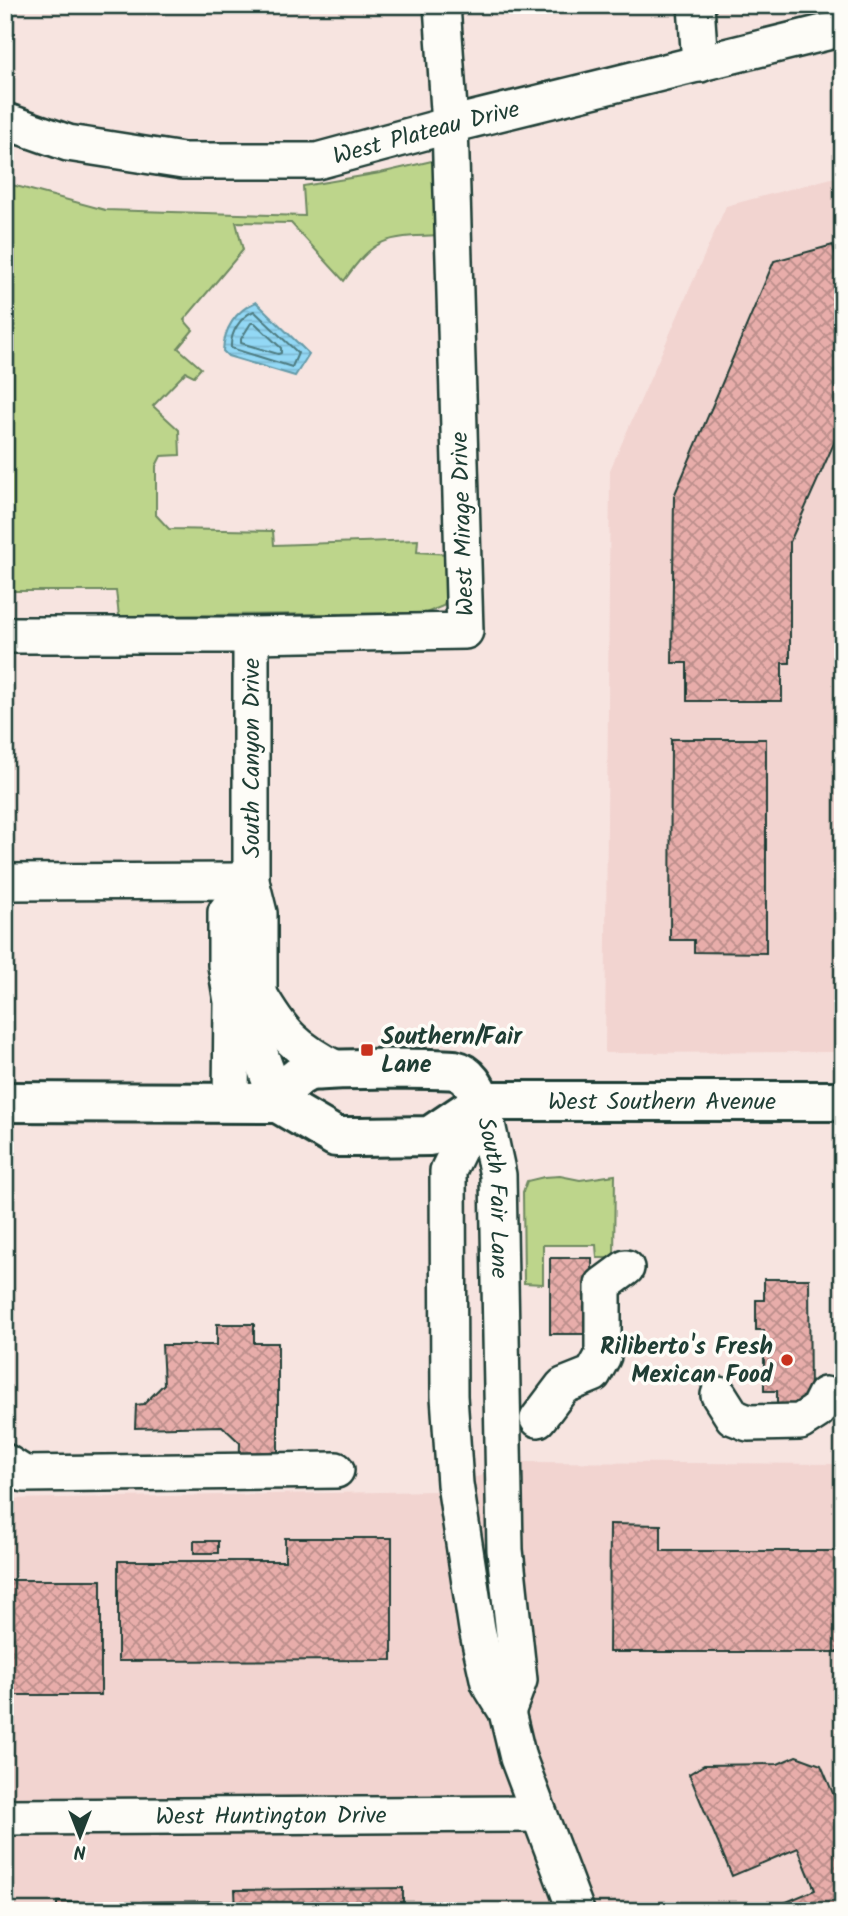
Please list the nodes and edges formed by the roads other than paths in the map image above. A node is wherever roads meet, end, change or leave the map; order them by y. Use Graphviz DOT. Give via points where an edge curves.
graph roads {
  1 [pos="442,5"];
  2 [pos="696,5"];
  3 [pos="843,28"];
  4 [pos="700,64"];
  5 [pos="5,121"];
  6 [pos="450,125"];
  7 [pos="5,635"];
  8 [pos="251,635"];
  9 [pos="251,881"];
  10 [pos="5,882"];
  11 [pos="259,994"];
  12 [pos="338,1070"];
  13 [pos="482,1101"];
  14 [pos="843,1101"];
  15 [pos="5,1102"];
  16 [pos="231,1103"];
  17 [pos="278,1103"];
  18 [pos="626,1268"];
  19 [pos="719,1395"];
  20 [pos="825,1395"];
  21 [pos="538,1419"];
  22 [pos="5,1462"];
  23 [pos="336,1471"];
  24 [pos="507,1712"];
  25 [pos="538,1814"];
  26 [pos="5,1817"];
  27 [pos="576,1911"];
  1 -- 6 [label="street"];
  2 -- 4 [label="street"];
  3 -- 4 [label="street, West Plateau Drive"];
  4 -- 6 [label="street, West Plateau Drive"];
  5 -- 6 [label="street, West Plateau Drive" via="68,143 183,161 317,161"];
  6 -- 8 [label="street, West Mirage Drive" via="465,631"];
  7 -- 8 [label="street, West Mirage Drive"];
  8 -- 9 [label="street, South Canyon Drive"];
  9 -- 10 [label="street"];
  9 -- 11 [label="street, South Canyon Drive" via="258,913"];
  9 -- 16 [label="street, South Canyon Drive" via="226,912 226,965 232,1002"];
  11 -- 12 [label="street" via="295,1044"];
  11 -- 17 [label="street, South Canyon Drive" via="259,1051"];
  12 -- 13 [label="main road" via="456,1070 473,1082"];
  12 -- 17 [label="main road" via="309,1070 290,1083"];
  13 -- 14 [label="main road, West Southern Avenue"];
  13 -- 17 [label="main road" via="430,1136 336,1137"];
  13 -- 24 [label="street, South Fair Lane" via="498,1175 505,1550 519,1680"];
  13 -- 24 [label="street, South Fair Lane" via="448,1171 449,1396 454,1484 477,1629 489,1683"];
  15 -- 16 [label="main road"];
  16 -- 17 [label="main road"];
  18 -- 21 [label="street" via="603,1285 603,1356 593,1374 563,1386"];
  19 -- 20 [label="street" via="733,1417 748,1423 800,1422 817,1411"];
  22 -- 23 [label="street" via="24,1475"];
  24 -- 25 [label="street, South Fair Lane"];
  25 -- 26 [label="street, West Huntington Drive"];
  25 -- 27 [label="street, South Fair Lane"];
}
